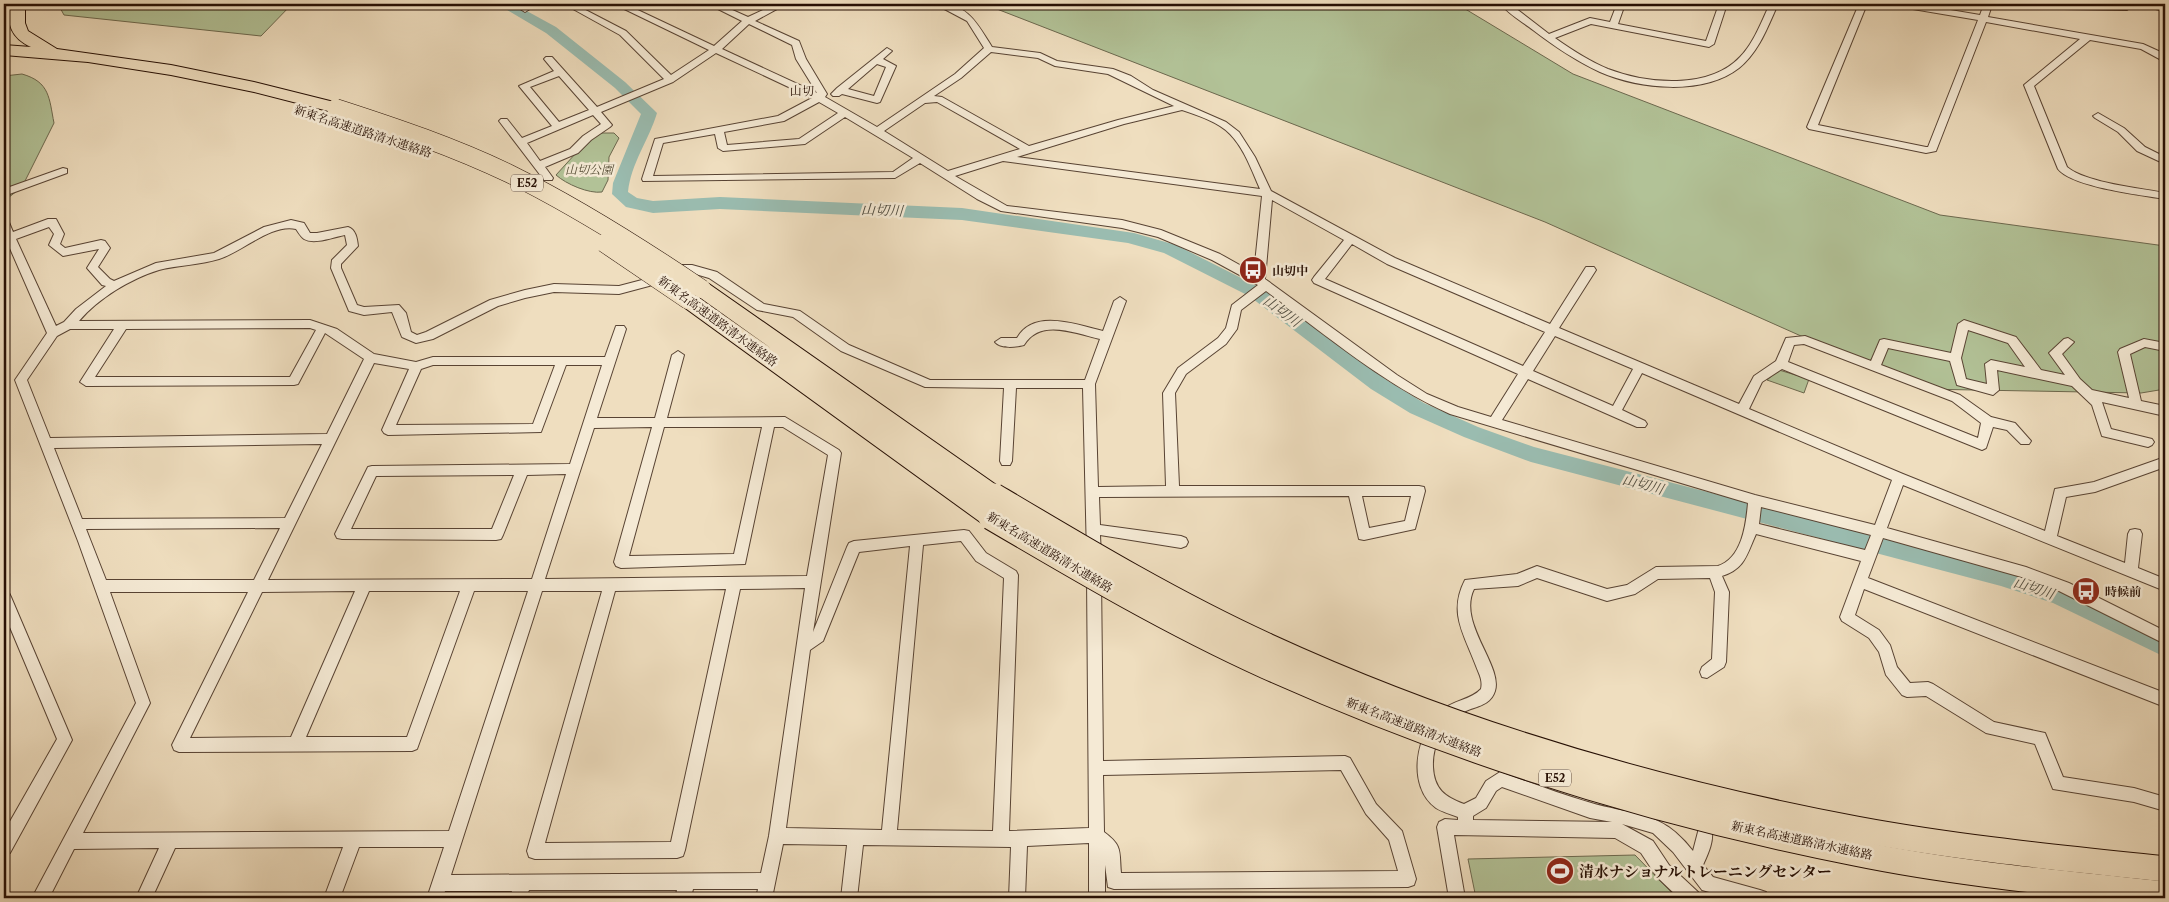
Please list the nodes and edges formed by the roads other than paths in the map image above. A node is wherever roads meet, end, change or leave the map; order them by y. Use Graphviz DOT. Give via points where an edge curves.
graph roads {
  1 [pos="18,4"];
  2 [pos="516,4"];
  3 [pos="534,4"];
  4 [pos="568,4"];
  5 [pos="618,4"];
  6 [pos="716,4"];
  7 [pos="782,4"];
  8 [pos="939,4"];
  9 [pos="1505,4"];
  10 [pos="1621,4"];
  11 [pos="1724,4"];
  12 [pos="1774,4"];
  13 [pos="1863,4"];
  14 [pos="1901,4"];
  15 [pos="2126,4"];
  16 [pos="2144,4"];
  17 [pos="2165,8"];
  18 [pos="1982,19"];
  19 [pos="747,21"];
  20 [pos="1613,25"];
  21 [pos="2088,37"];
  22 [pos="1549,38"];
  23 [pos="989,49"];
  24 [pos="4,50"];
  25 [pos="715,50"];
  26 [pos="886,51"];
  27 [pos="69,56"];
  28 [pos="549,59"];
  29 [pos="2165,59"];
  30 [pos="876,60"];
  31 [pos="4,61"];
  32 [pos="560,72"];
  33 [pos="670,80"];
  34 [pos="840,90"];
  35 [pos="823,100"];
  36 [pos="923,101"];
  37 [pos="1182,107"];
  38 [pos="595,111"];
  39 [pos="330,112"];
  40 [pos="845,112"];
  41 [pos="2098,116"];
  42 [pos="504,121"];
  43 [pos="558,127"];
  44 [pos="719,130"];
  45 [pos="877,131"];
  46 [pos="521,142"];
  47 [pos="1028,150"];
  48 [pos="920,158"];
  49 [pos="1003,158"];
  50 [pos="2165,161"];
  51 [pos="538,165"];
  52 [pos="63,171"];
  53 [pos="946,175"];
  54 [pos="548,178"];
  55 [pos="4,193"];
  56 [pos="1267,193"];
  57 [pos="2165,196"];
  58 [pos="4,222"];
  59 [pos="10,237"];
  60 [pos="1350,240"];
  61 [pos="1590,270"];
  62 [pos="114,285"];
  63 [pos="1261,285"];
  64 [pos="1120,301"];
  65 [pos="68,325"];
  66 [pos="123,325"];
  67 [pos="324,327"];
  68 [pos="620,329"];
  69 [pos="1553,329"];
  70 [pos="53,333"];
  71 [pos="1107,336"];
  72 [pos="1001,342"];
  73 [pos="2068,342"];
  74 [pos="2165,347"];
  75 [pos="678,355"];
  76 [pos="370,358"];
  77 [pos="1955,358"];
  78 [pos="608,361"];
  79 [pos="562,362"];
  80 [pos="1781,364"];
  81 [pos="416,366"];
  82 [pos="1875,366"];
  83 [pos="1640,367"];
  84 [pos="1525,372"];
  85 [pos="2037,374"];
  86 [pos="2076,382"];
  87 [pos="1089,384"];
  88 [pos="1010,385"];
  89 [pos="2088,394"];
  90 [pos="2136,404"];
  91 [pos="1742,410"];
  92 [pos="2165,411"];
  93 [pos="1615,413"];
  94 [pos="1988,421"];
  95 [pos="658,422"];
  96 [pos="768,422"];
  97 [pos="588,423"];
  98 [pos="1493,424"];
  99 [pos="1641,424"];
  100 [pos="331,439"];
  101 [pos="2024,441"];
  102 [pos="2148,442"];
  103 [pos="47,443"];
  104 [pos="1006,461"];
  105 [pos="2165,462"];
  106 [pos="573,469"];
  107 [pos="522,470"];
  108 [pos="1899,478"];
  109 [pos="1174,491"];
  110 [pos="1354,491"];
  111 [pos="1093,492"];
  112 [pos="1755,503"];
  113 [pos="992,507"];
  114 [pos="290,522"];
  115 [pos="76,524"];
  116 [pos="1752,526"];
  117 [pos="1093,529"];
  118 [pos="2135,534"];
  119 [pos="1877,535"];
  120 [pos="2050,539"];
  121 [pos="917,540"];
  122 [pos="1181,542"];
  123 [pos="1870,556"];
  124 [pos="1714,572"];
  125 [pos="2132,572"];
  126 [pos="813,582"];
  127 [pos="1860,582"];
  128 [pos="734,583"];
  129 [pos="258,585"];
  130 [pos="469,585"];
  131 [pos="610,585"];
  132 [pos="2165,585"];
  133 [pos="103,586"];
  134 [pos="364,586"];
  135 [pos="535,586"];
  136 [pos="4,597"];
  137 [pos="2165,638"];
  138 [pos="804,648"];
  139 [pos="1707,672"];
  140 [pos="2165,700"];
  141 [pos="296,744"];
  142 [pos="1096,768"];
  143 [pos="2165,804"];
  144 [pos="1466,820"];
  145 [pos="1705,833"];
  146 [pos="1096,835"];
  147 [pos="777,836"];
  148 [pos="856,837"];
  149 [pos="889,838"];
  150 [pos="453,839"];
  151 [pos="1001,839"];
  152 [pos="1019,839"];
  153 [pos="354,840"];
  154 [pos="71,841"];
  155 [pos="170,842"];
  156 [pos="4,847"];
  157 [pos="1695,865"];
  158 [pos="2165,869"];
  159 [pos="767,881"];
  160 [pos="686,882"];
  161 [pos="520,890"];
  162 [pos="437,891"];
  163 [pos="2165,894"];
  164 [pos="40,898"];
  165 [pos="144,898"];
  166 [pos="332,898"];
  167 [pos="683,898"];
  168 [pos="764,898"];
  169 [pos="849,898"];
  170 [pos="1017,898"];
  171 [pos="1097,898"];
  172 [pos="1457,898"];
  173 [pos="1692,898"];
  174 [pos="1760,898"];
  1 -- 27 [label="highway" via="18,31 28,39"];
  2 -- 3 [label="street" via="525,9"];
  4 -- 33 [label="street" via="623,33"];
  5 -- 25 [label="street"];
  6 -- 19 [label="street"];
  7 -- 19 [label="street"];
  8 -- 23 [label="street" via="970,19"];
  9 -- 22 [label="street"];
  10 -- 20 [label="street"];
  11 -- 20 [label="street" via="1709,44"];
  12 -- 22 [label="street" via="1747,56 1710,79 1692,83 1646,82 1620,76 1596,68"];
  13 -- 18 [label="street" via="1812,127 1926,150 1932,150"];
  14 -- 18 [label="street"];
  15 -- 18 [label="street" via="2127,8 1988,5"];
  16 -- 17 [label="street"];
  18 -- 21 [label="street"];
  19 -- 25 [label="street"];
  19 -- 35 [label="street" via="796,42 801,59"];
  20 -- 22 [label="street" via="1590,21"];
  21 -- 29 [label="street" via="2143,47"];
  21 -- 57 [label="street" via="2029,84 2063,169 2077,178"];
  23 -- 36 [label="street"];
  23 -- 37 [label="street" via="1110,71"];
  24 -- 27 [label="highway, 新東名高速道路清水連絡路 / E52"];
  25 -- 33 [label="street"];
  25 -- 35 [label="street"];
  26 -- 30 [label="street"];
  27 -- 39 [label="highway, 新東名高速道路清水連絡路 / E52" via="206,76"];
  28 -- 32 [label="street"];
  30 -- 34 [label="street"];
  30 -- 34 [label="street" via="891,66 877,100"];
  31 -- 39 [label="highway, 新東名高速道路清水連絡路 / E52" via="163,78"];
  32 -- 38 [label="street"];
  32 -- 43 [label="street" via="524,86"];
  33 -- 38 [label="street"];
  34 -- 35 [label="street"];
  35 -- 40 [label="street"];
  35 -- 44 [label="street" via="781,119"];
  36 -- 45 [label="street"];
  36 -- 47 [label="street" via="939,99"];
  37 -- 47 [label="street"];
  37 -- 56 [label="street" via="1234,132"];
  38 -- 43 [label="street"];
  38 -- 51 [label="street" via="607,125 574,151"];
  39 -- 113 [label="highway, 新東名高速道路清水連絡路 / E52, bridge" via="493,181 695,294"];
  40 -- 44 [label="street" via="801,142 723,148"];
  40 -- 45 [label="street"];
  41 -- 50 [label="street" via="2121,130 2141,149"];
  42 -- 46 [label="street"];
  43 -- 46 [label="street"];
  44 -- 48 [label="street" via="659,141 647,179 895,174"];
  45 -- 48 [label="street"];
  46 -- 51 [label="street"];
  47 -- 49 [label="street"];
  48 -- 53 [label="street"];
  49 -- 53 [label="street"];
  49 -- 56 [label="street"];
  51 -- 54 [label="street"];
  52 -- 55 [label="street"];
  53 -- 63 [label="street" via="1005,208 1122,224 1161,234 1216,257"];
  56 -- 60 [label="street"];
  56 -- 63 [label="street"];
  58 -- 59 [label="street"];
  59 -- 62 [label="street" via="52,222 58,234 54,245 63,252 101,244 105,248 92,268 106,282"];
  59 -- 70 [label="street"];
  60 -- 69 [label="street"];
  60 -- 84 [label="street" via="1318,280"];
  61 -- 69 [label="street"];
  62 -- 65 [label="street"];
  62 -- 88 [label="street" via="156,267 217,256 268,230 291,224 300,226 307,236 348,231 353,246 336,263 336,268 354,308 364,311 395,308 400,313 406,334 416,339 429,336 494,303 525,294 554,288 619,290 679,269 692,269 713,275 761,307 796,314 845,348 929,384"];
  63 -- 98 [label="street" via="1423,397"];
  63 -- 109 [label="street" via="1236,308 1231,329 1222,341 1182,371 1169,393"];
  64 -- 71 [label="street"];
  65 -- 66 [label="street"];
  65 -- 70 [label="street"];
  66 -- 67 [label="street" via="310,324"];
  66 -- 67 [label="street" via="86,382 294,381"];
  67 -- 76 [label="street"];
  68 -- 78 [label="street"];
  69 -- 83 [label="street"];
  69 -- 84 [label="street"];
  70 -- 103 [label="street" via="21,380"];
  71 -- 72 [label="street" via="1045,324 1022,332 1020,342"];
  71 -- 87 [label="street"];
  73 -- 86 [label="street" via="2054,353"];
  74 -- 90 [label="street" via="2144,343 2124,352"];
  75 -- 95 [label="street"];
  76 -- 81 [label="street"];
  76 -- 100 [label="street"];
  77 -- 82 [label="street" via="1884,343"];
  77 -- 85 [label="street" via="1964,324 2012,340"];
  77 -- 85 [label="street" via="1961,382 1993,390 1991,364"];
  78 -- 79 [label="street"];
  78 -- 97 [label="street"];
  79 -- 81 [label="street" via="433,361"];
  79 -- 81 [label="street" via="537,429 388,430"];
  80 -- 82 [label="street" via="1790,341 1805,340"];
  80 -- 91 [label="street" via="1758,379"];
  80 -- 94 [label="street" via="1982,445"];
  82 -- 94 [label="street" via="1956,398"];
  83 -- 91 [label="street"];
  83 -- 93 [label="street"];
  84 -- 93 [label="street"];
  84 -- 98 [label="street"];
  85 -- 86 [label="street"];
  86 -- 89 [label="street"];
  87 -- 88 [label="street"];
  87 -- 111 [label="street"];
  88 -- 104 [label="street"];
  89 -- 90 [label="street"];
  89 -- 102 [label="street" via="2097,403 2106,433"];
  90 -- 92 [label="street"];
  91 -- 108 [label="street"];
  93 -- 99 [label="street"];
  94 -- 101 [label="street" via="2012,426"];
  95 -- 96 [label="street"];
  95 -- 96 [label="street" via="621,562 740,560"];
  95 -- 97 [label="street"];
  96 -- 126 [label="street" via="785,422 834,453"];
  97 -- 106 [label="street"];
  98 -- 112 [label="street"];
  100 -- 103 [label="street"];
  100 -- 114 [label="street"];
  103 -- 115 [label="street"];
  105 -- 120 [label="street" via="2096,487 2060,493"];
  106 -- 107 [label="street"];
  106 -- 135 [label="street"];
  107 -- 107 [label="street" via="372,471 342,534 496,535"];
  108 -- 119 [label="street"];
  108 -- 120 [label="street"];
  109 -- 110 [label="street"];
  109 -- 111 [label="street"];
  110 -- 110 [label="street" via="1419,491 1410,525 1364,535"];
  111 -- 117 [label="street"];
  112 -- 116 [label="street"];
  112 -- 119 [label="street"];
  113 -- 158 [label="highway, 新東名高速道路清水連絡路 / E52, bridge" via="1220,624 1313,667 1426,712 1554,756 1747,808 1844,828 1972,849"];
  113 -- 163 [label="highway, 新東名高速道路清水連絡路 / E52, bridge" via="1065,563 1210,641 1421,732 1550,776 1668,810 1806,844 1970,872 2086,888"];
  114 -- 115 [label="street"];
  114 -- 129 [label="street"];
  115 -- 133 [label="street"];
  116 -- 123 [label="street"];
  116 -- 124 [label="street" via="1739,558 1730,568"];
  117 -- 122 [label="street"];
  117 -- 142 [label="street"];
  118 -- 125 [label="street"];
  119 -- 123 [label="street"];
  119 -- 137 [label="street" via="1922,543 2026,573 2064,587"];
  120 -- 125 [label="street"];
  121 -- 138 [label="street" via="854,547 818,637"];
  121 -- 149 [label="street"];
  121 -- 151 [label="street" via="964,535 981,557 1011,575"];
  123 -- 127 [label="street"];
  124 -- 139 [label="street" via="1722,592 1721,647 1719,662"];
  124 -- 144 [label="street" via="1656,573 1630,590 1607,595 1537,572 1518,580 1470,584 1466,589 1463,612 1490,683 1480,700 1458,707 1440,722 1426,751 1424,771 1429,786 1441,802"];
  125 -- 132 [label="street"];
  126 -- 128 [label="street"];
  126 -- 138 [label="street"];
  127 -- 140 [label="street"];
  127 -- 143 [label="street" via="1847,617 1874,634 1885,650 1891,670 1907,690 1928,689 1991,728 2040,738 2058,784 2134,795"];
  128 -- 131 [label="street"];
  128 -- 131 [label="street" via="677,850 535,851"];
  129 -- 133 [label="street"];
  129 -- 134 [label="street"];
  129 -- 141 [label="street" via="179,744"];
  130 -- 134 [label="street"];
  130 -- 135 [label="street"];
  130 -- 141 [label="street" via="412,744"];
  131 -- 135 [label="street"];
  133 -- 154 [label="street" via="143,703"];
  134 -- 141 [label="street"];
  135 -- 150 [label="street"];
  136 -- 156 [label="street" via="65,740"];
  138 -- 147 [label="street"];
  142 -- 146 [label="street"];
  142 -- 146 [label="street" via="1345,763 1371,809 1396,836 1408,879 1114,881 1111,847"];
  144 -- 157 [label="street" via="1500,779 1590,810 1638,820 1658,828"];
  144 -- 172 [label="street" via="1445,827"];
  144 -- 173 [label="street" via="1617,830 1647,847 1663,871"];
  145 -- 157 [label="street"];
  146 -- 152 [label="street"];
  146 -- 171 [label="street"];
  147 -- 148 [label="street"];
  147 -- 159 [label="street"];
  148 -- 149 [label="street"];
  148 -- 169 [label="street"];
  149 -- 151 [label="street"];
  150 -- 153 [label="street"];
  150 -- 162 [label="street"];
  151 -- 152 [label="street"];
  152 -- 170 [label="street"];
  153 -- 155 [label="street"];
  153 -- 166 [label="street"];
  154 -- 155 [label="street"];
  154 -- 164 [label="street"];
  155 -- 165 [label="street"];
  157 -- 174 [label="street" via="1708,884"];
  159 -- 160 [label="street"];
  159 -- 168 [label="street"];
  160 -- 161 [label="street"];
  160 -- 167 [label="street"];
  161 -- 162 [label="street"];
}
